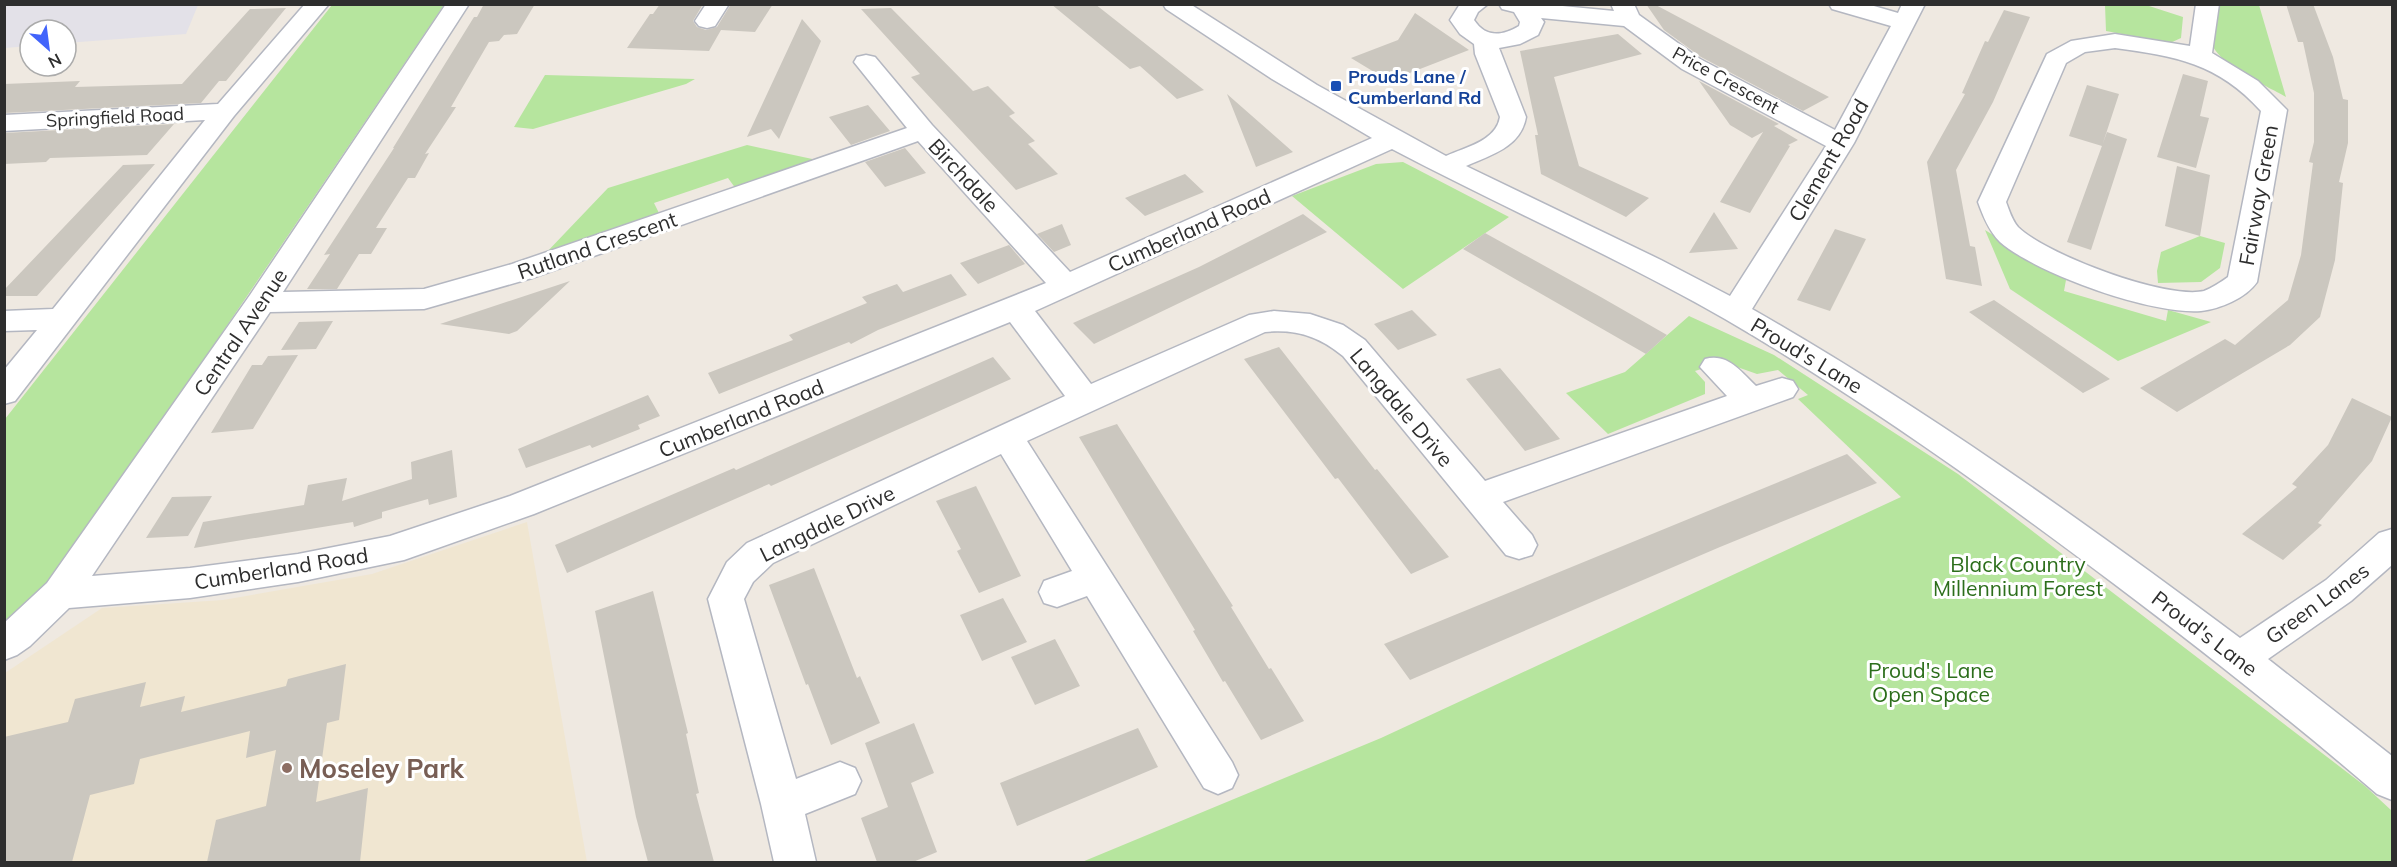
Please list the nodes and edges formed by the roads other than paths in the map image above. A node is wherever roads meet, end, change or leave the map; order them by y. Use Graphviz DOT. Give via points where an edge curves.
graph roads {
  1 [pos="318,4"];
  2 [pos="458,4"];
  3 [pos="1174,4"];
  4 [pos="1477,4"];
  5 [pos="1840,4"];
  6 [pos="2208,4"];
  7 [pos="1517,7"];
  8 [pos="1626,12"];
  9 [pos="1909,13"];
  10 [pos="1486,42"];
  11 [pos="2200,56"];
  12 [pos="866,62"];
  13 [pos="225,111"];
  14 [pos="4,123"];
  15 [pos="923,131"];
  16 [pos="1392,139"];
  17 [pos="1841,143"];
  18 [pos="1445,166"];
  19 [pos="1065,286"];
  20 [pos="261,302"];
  21 [pos="1016,308"];
  22 [pos="1736,312"];
  23 [pos="64,319"];
  24 [pos="4,321"];
  25 [pos="1716,366"];
  26 [pos="1782,389"];
  27 [pos="4,393"];
  28 [pos="1084,400"];
  29 [pos="1750,400"];
  30 [pos="1008,438"];
  31 [pos="1478,497"];
  32 [pos="2392,543"];
  33 [pos="1519,545"];
  34 [pos="1095,577"];
  35 [pos="1057,592"];
  36 [pos="60,594"];
  37 [pos="4,644"];
  38 [pos="2239,658"];
  39 [pos="1218,775"];
  40 [pos="840,781"];
  41 [pos="2392,781"];
  42 [pos="782,804"];
  43 [pos="795,862"];
  1 -- 13 [label="street"];
  2 -- 20 [label="street, Central Avenue"];
  3 -- 16 [label="street, Proud's Lane" via="1316,96"];
  4 -- 10 [label="street" via="1469,8 1462,20 1472,34"];
  5 -- 9 [label="street"];
  6 -- 11 [label="street"];
  7 -- 8 [label="street"];
  7 -- 10 [label="street" via="1532,22 1530,30 1507,40"];
  8 -- 17 [label="street, Price Crescent" via="1691,63"];
  9 -- 17 [label="street, Clement Road"];
  10 -- 18 [label="street" via="1487,54 1513,117 1511,129 1497,143"];
  11 -- 11 [label="street, Fairway Green" via="2260,93 2274,110 2242,282 2201,301 2170,299 2097,279 2030,250 2010,235 1998,220 1992,201 2056,59 2079,46 2115,41"];
  12 -- 15 [label="street, Birchdale"];
  13 -- 14 [label="street, Springfield Road"];
  13 -- 23 [label="street"];
  15 -- 19 [label="street, Birchdale"];
  15 -- 20 [label="street, Rutland Crescent" via="443,296"];
  16 -- 18 [label="street, Proud's Lane"];
  16 -- 19 [label="street, Cumberland Road"];
  17 -- 22 [label="street, Clement Road"];
  18 -- 22 [label="street, Proud's Lane" via="1646,263"];
  19 -- 21 [label="street, Cumberland Road"];
  20 -- 36 [label="street, Central Avenue"];
  21 -- 28 [label="street"];
  21 -- 36 [label="street, Cumberland Road" via="522,505 391,550 190,583"];
  22 -- 38 [label="street, Proud's Lane" via="1881,399 2070,531"];
  23 -- 24 [label="street"];
  23 -- 27 [label="street"];
  25 -- 29 [label="street"];
  26 -- 29 [label="street"];
  28 -- 30 [label="street, Langdale Drive"];
  28 -- 31 [label="street, Langdale Drive" via="1260,322 1313,324 1337,334 1354,348"];
  29 -- 31 [label="street"];
  30 -- 34 [label="street"];
  30 -- 42 [label="street, Langdale Drive" via="760,553 740,572 726,599"];
  31 -- 33 [label="street, Langdale Drive"];
  32 -- 38 [label="street, Green Lanes" via="2329,600"];
  34 -- 35 [label="street"];
  34 -- 39 [label="street"];
  36 -- 37 [label="street, Central Avenue"];
  38 -- 41 [label="street, Proud's Lane"];
  40 -- 42 [label="street"];
  42 -- 43 [label="street, Langdale Drive"];
}
